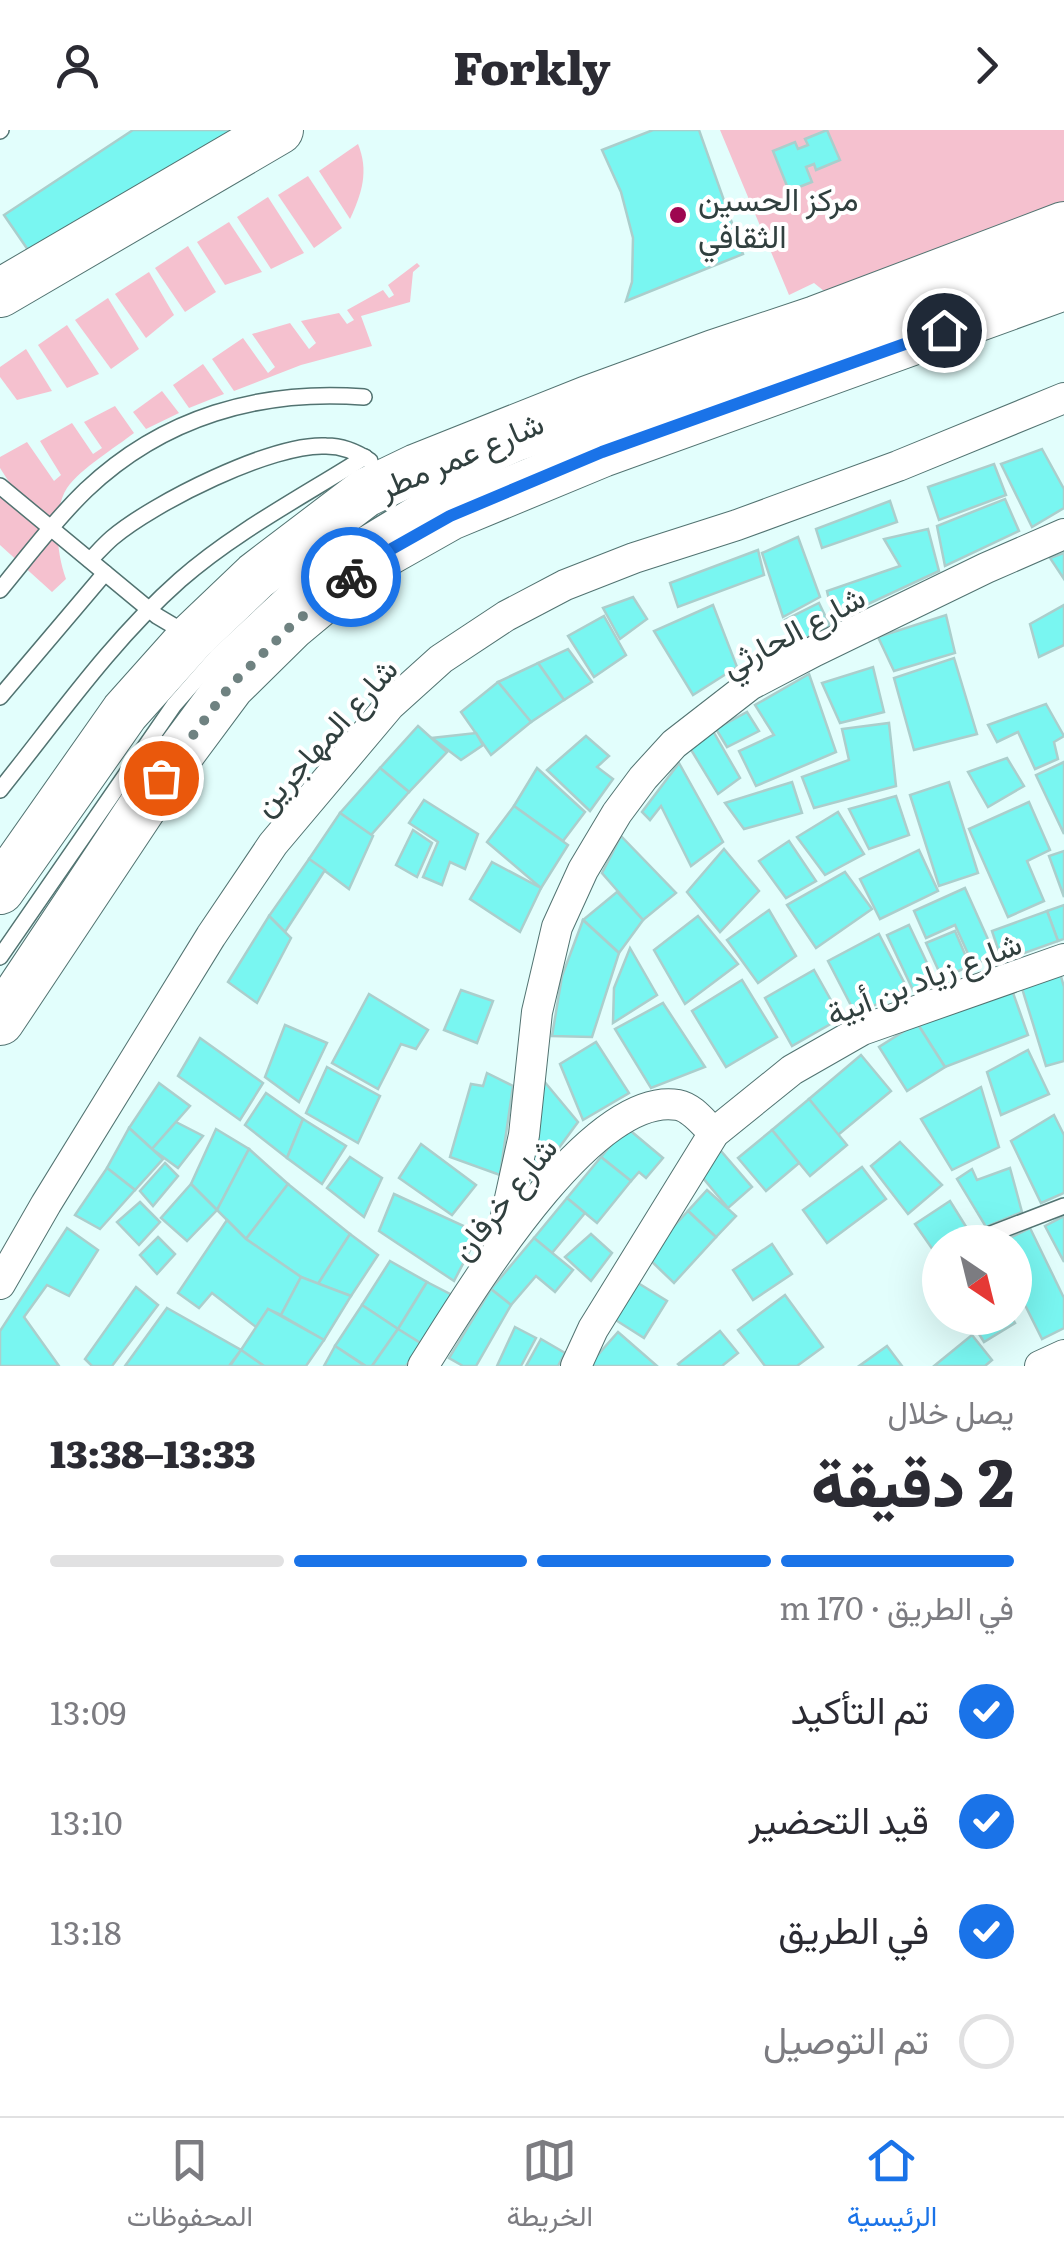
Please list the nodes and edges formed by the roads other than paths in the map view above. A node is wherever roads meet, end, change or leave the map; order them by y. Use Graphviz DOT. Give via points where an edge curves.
graph roads {
  1 [pos="279,130"];
  2 [pos="1064,226"];
  3 [pos="1064,256"];
  4 [pos="1064,286"];
  5 [pos="0,292"];
  6 [pos="816,320"];
  7 [pos="884,325"];
  8 [pos="944,330"];
  9 [pos="364,397"];
  10 [pos="1064,398"];
  11 [pos="379,468"];
  12 [pos="2,493"];
  13 [pos="52,529"];
  14 [pos="1064,534"];
  15 [pos="90,560"];
  16 [pos="105,573"];
  17 [pos="0,590"];
  18 [pos="149,609"];
  19 [pos="192,637"];
  20 [pos="0,696"];
  21 [pos="0,790"];
  22 [pos="0,890"];
  23 [pos="0,957"];
  24 [pos="1064,959"];
  25 [pos="0,1021"];
  26 [pos="714,1133"];
  27 [pos="1064,1206"];
  28 [pos="1014,1225"];
  29 [pos="499,1248"];
  30 [pos="0,1284"];
  31 [pos="1064,1356"];
  32 [pos="424,1366"];
  33 [pos="576,1366"];
  34 [pos="1040,1366"];
  1 -- 5 [label="main road"];
  2 -- 6 [label="main road, شارع عمر مطر"];
  3 -- 7 [label="lane"];
  4 -- 8 [label="main road, شارع عمر مطر"];
  6 -- 7 [label="main road"];
  6 -- 11 [label="main road, شارع عمر مطر"];
  7 -- 8 [label="main road"];
  7 -- 23 [label="lane" via="520,453 435,491 351,542 290,588 185,693"];
  8 -- 25 [label="main road, شارع عمر مطر" via="602,452 450,516 340,585 230,686"];
  9 -- 13 [label="lane" via="279,398 184,424 108,471"];
  10 -- 30 [label="street, شارع المهاجرين" via="898,466 565,585 441,659 390,705 273,844 210,936"];
  11 -- 15 [label="lane" via="354,452 325,446 262,459 165,504"];
  11 -- 18 [label="lane" via="216,551"];
  11 -- 19 [label="main road, شارع عمر مطر" via="366,493 256,576"];
  12 -- 13 [label="lane"];
  13 -- 15 [label="lane"];
  13 -- 17 [label="lane"];
  14 -- 29 [label="street, شارع الحارثي" via="750,685 674,744 616,813 557,928"];
  15 -- 16 [label="lane"];
  16 -- 18 [label="lane"];
  16 -- 20 [label="lane"];
  18 -- 19 [label="lane"];
  18 -- 21 [label="lane"];
  19 -- 22 [label="main road, شارع عمر مطر" via="126,712"];
  24 -- 26 [label="street, شارع زياد بن أبية" via="862,1030 792,1070"];
  26 -- 29 [label="street, شارع خرفان" via="674,1104 622,1121 577,1156"];
  26 -- 33 [label="street, شارع زياد بن أبية"];
  27 -- 28 [label="lane"];
  29 -- 32 [label="street, شارع خرفان"];
  31 -- 34 [label="street"];
}
